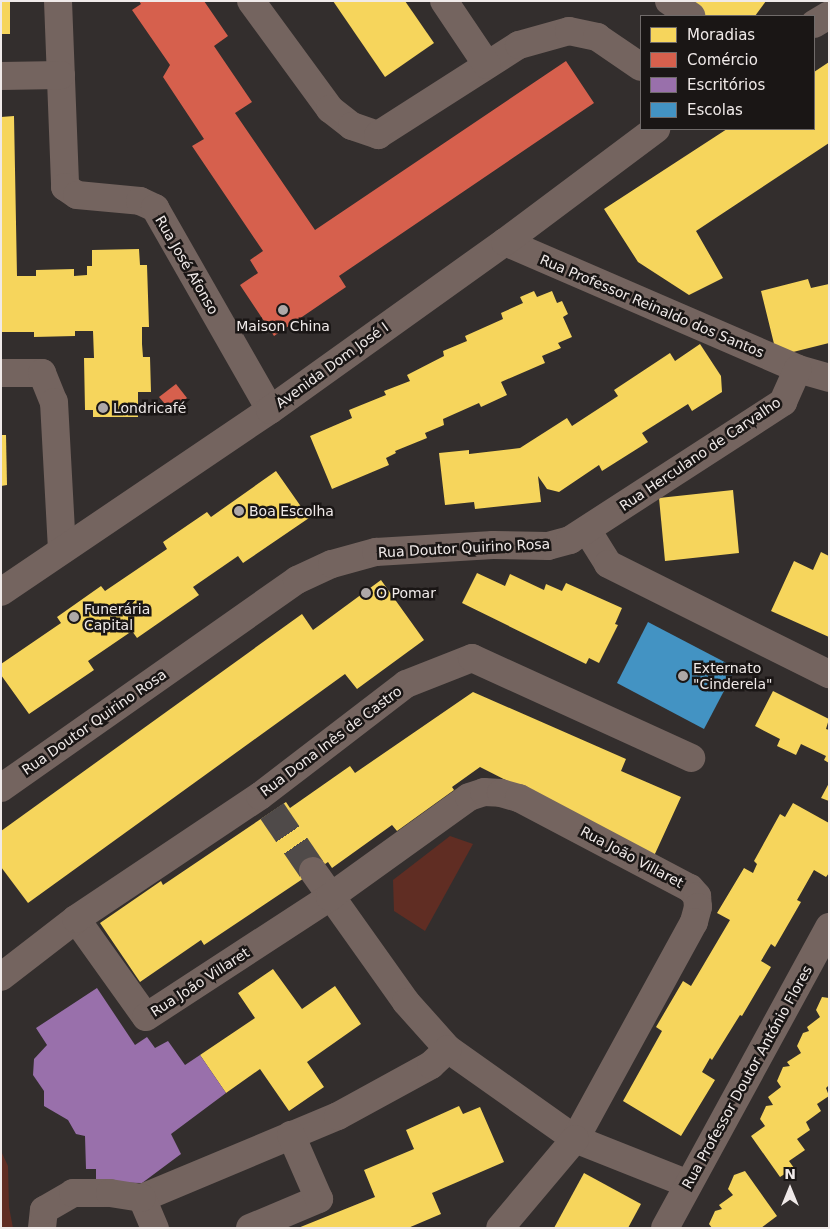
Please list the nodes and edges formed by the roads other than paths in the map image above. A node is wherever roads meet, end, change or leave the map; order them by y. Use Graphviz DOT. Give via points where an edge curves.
graph roads {
  1 [pos="58,1"];
  2 [pos="251,1"];
  3 [pos="444,1"];
  4 [pos="668,1"];
  5 [pos="827,1"];
  6 [pos="829,13"];
  7 [pos="689,15"];
  8 [pos="815,23"];
  9 [pos="487,65"];
  10 [pos="640,66"];
  11 [pos="1,76"];
  12 [pos="61,76"];
  13 [pos="655,130"];
  14 [pos="505,242"];
  15 [pos="798,369"];
  16 [pos="1,373"];
  17 [pos="829,378"];
  18 [pos="270,410"];
  19 [pos="588,530"];
  20 [pos="62,550"];
  21 [pos="1,592"];
  22 [pos="829,674"];
  23 [pos="691,758"];
  24 [pos="1,788"];
  25 [pos="313,871"];
  26 [pos="330,896"];
  27 [pos="76,919"];
  28 [pos="829,927"];
  29 [pos="1,977"];
  30 [pos="448,1049"];
  31 [pos="291,1135"];
  32 [pos="575,1139"];
  33 [pos="688,1184"];
  34 [pos="142,1198"];
  35 [pos="42,1228"];
  36 [pos="155,1228"];
  37 [pos="250,1228"];
  38 [pos="500,1228"];
  39 [pos="665,1228"];
  1 -- 12 [label="street, Rua José Afonso"];
  2 -- 9 [label="street" via="330,109 352,126 378,136"];
  3 -- 9 [label="street"];
  4 -- 7 [label="street"];
  5 -- 6 [label="street"];
  6 -- 8 [label="street"];
  9 -- 10 [label="street" via="519,45 569,31 597,37"];
  11 -- 12 [label="street"];
  12 -- 18 [label="street, Rua José Afonso" via="65,187 77,196 140,201 155,208"];
  13 -- 14 [label="street, Avenida Dom José I"];
  14 -- 15 [label="street, Rua Professor Reinaldo dos Santos"];
  14 -- 18 [label="street, Avenida Dom José I"];
  15 -- 17 [label="street"];
  15 -- 19 [label="street, Rua Herculano de Carvalho" via="782,402"];
  16 -- 20 [label="street" via="42,372 54,402"];
  18 -- 20 [label="street, Avenida Dom José I"];
  19 -- 22 [label="street" via="608,564"];
  19 -- 24 [label="street, Rua Doutor Quirino Rosa" via="570,540 548,546 376,552 332,564 297,580"];
  20 -- 21 [label="street, Avenida Dom José I"];
  23 -- 27 [label="street, Rua Dona Inês de Castro" via="472,658 406,684 266,803"];
  25 -- 26 [label="street"];
  26 -- 27 [label="street, Rua João Villaret" via="146,1017"];
  26 -- 30 [label="street" via="406,1002"];
  26 -- 32 [label="street, Rua João Villaret" via="469,797 484,792 519,798 690,888 698,901 694,922"];
  27 -- 29 [label="street, Rua Dona Inês de Castro"];
  28 -- 33 [label="street, Rua Professor Doutor António Flores"];
  30 -- 31 [label="street" via="431,1066 338,1116"];
  30 -- 32 [label="street"];
  31 -- 34 [label="street"];
  31 -- 37 [label="street" via="319,1199"];
  32 -- 33 [label="street"];
  32 -- 38 [label="street, Rua João Villaret"];
  33 -- 39 [label="street, Rua Professor Doutor António Flores"];
  34 -- 35 [label="street" via="110,1193 73,1193 44,1210"];
  34 -- 36 [label="street"];
}
